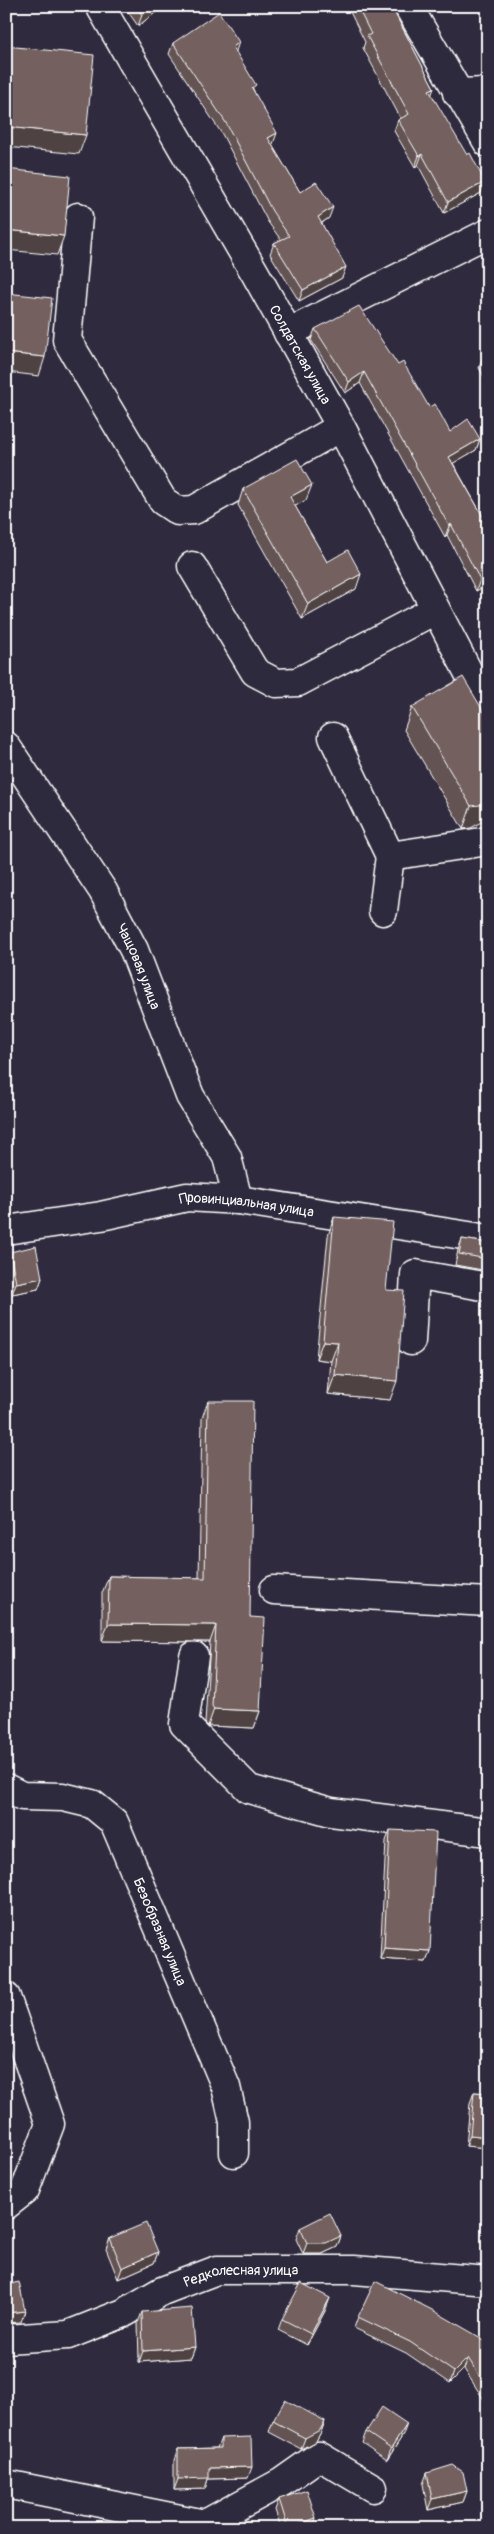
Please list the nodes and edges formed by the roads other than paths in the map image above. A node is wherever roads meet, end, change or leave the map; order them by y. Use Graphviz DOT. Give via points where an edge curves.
graph roads {
  1 [pos="100,6"];
  2 [pos="408,6"];
  3 [pos="488,92"];
  4 [pos="457,93"];
  5 [pos="488,143"];
  6 [pos="78,217"];
  7 [pos="488,233"];
  8 [pos="288,333"];
  9 [pos="340,427"];
  10 [pos="192,566"];
  11 [pos="434,610"];
  12 [pos="488,710"];
  13 [pos="333,737"];
  14 [pos="6,746"];
  15 [pos="488,840"];
  16 [pos="390,856"];
  17 [pos="383,911"];
  18 [pos="238,1200"];
  19 [pos="6,1230"];
  20 [pos="488,1239"];
  21 [pos="488,1287"];
  22 [pos="411,1340"];
  23 [pos="274,1590"];
  24 [pos="488,1602"];
  25 [pos="194,1656"];
  26 [pos="6,1788"];
  27 [pos="488,1832"];
  28 [pos="6,1997"];
  29 [pos="234,2153"];
  30 [pos="6,2205"];
  31 [pos="488,2281"];
  32 [pos="6,2339"];
  33 [pos="6,2484"];
  34 [pos="373,2488"];
  1 -- 8 [label="street, Солдатская улица"];
  2 -- 4 [label="street"];
  3 -- 4 [label="street"];
  4 -- 5 [label="street"];
  6 -- 9 [label="street" via="67,340 163,501 178,511 194,510"];
  7 -- 8 [label="street"];
  8 -- 9 [label="street, Солдатская улица"];
  9 -- 11 [label="street, Солдатская улица"];
  10 -- 11 [label="street" via="255,672 276,683 298,682"];
  11 -- 12 [label="street, Солдатская улица"];
  13 -- 16 [label="street"];
  14 -- 18 [label="street, Чащовая улица" via="103,891 134,950 190,1096 227,1157"];
  15 -- 16 [label="street"];
  16 -- 17 [label="street"];
  18 -- 19 [label="street, Провинциальная улица" via="187,1197 101,1216"];
  18 -- 20 [label="street, Провинциальная улица"];
  21 -- 22 [label="street" via="415,1274"];
  23 -- 24 [label="street"];
  25 -- 27 [label="street" via="184,1724 249,1789 331,1812"];
  26 -- 29 [label="street, Безобразная улица" via="22,1796 63,1797 92,1804 114,1822 226,2087 234,2122"];
  28 -- 30 [label="street" via="50,2124 25,2190"];
  31 -- 32 [label="street, Редколесная улица" via="354,2270 217,2270 162,2291 124,2313 68,2335"];
  33 -- 34 [label="street" via="205,2524 282,2482 319,2456"];
}
